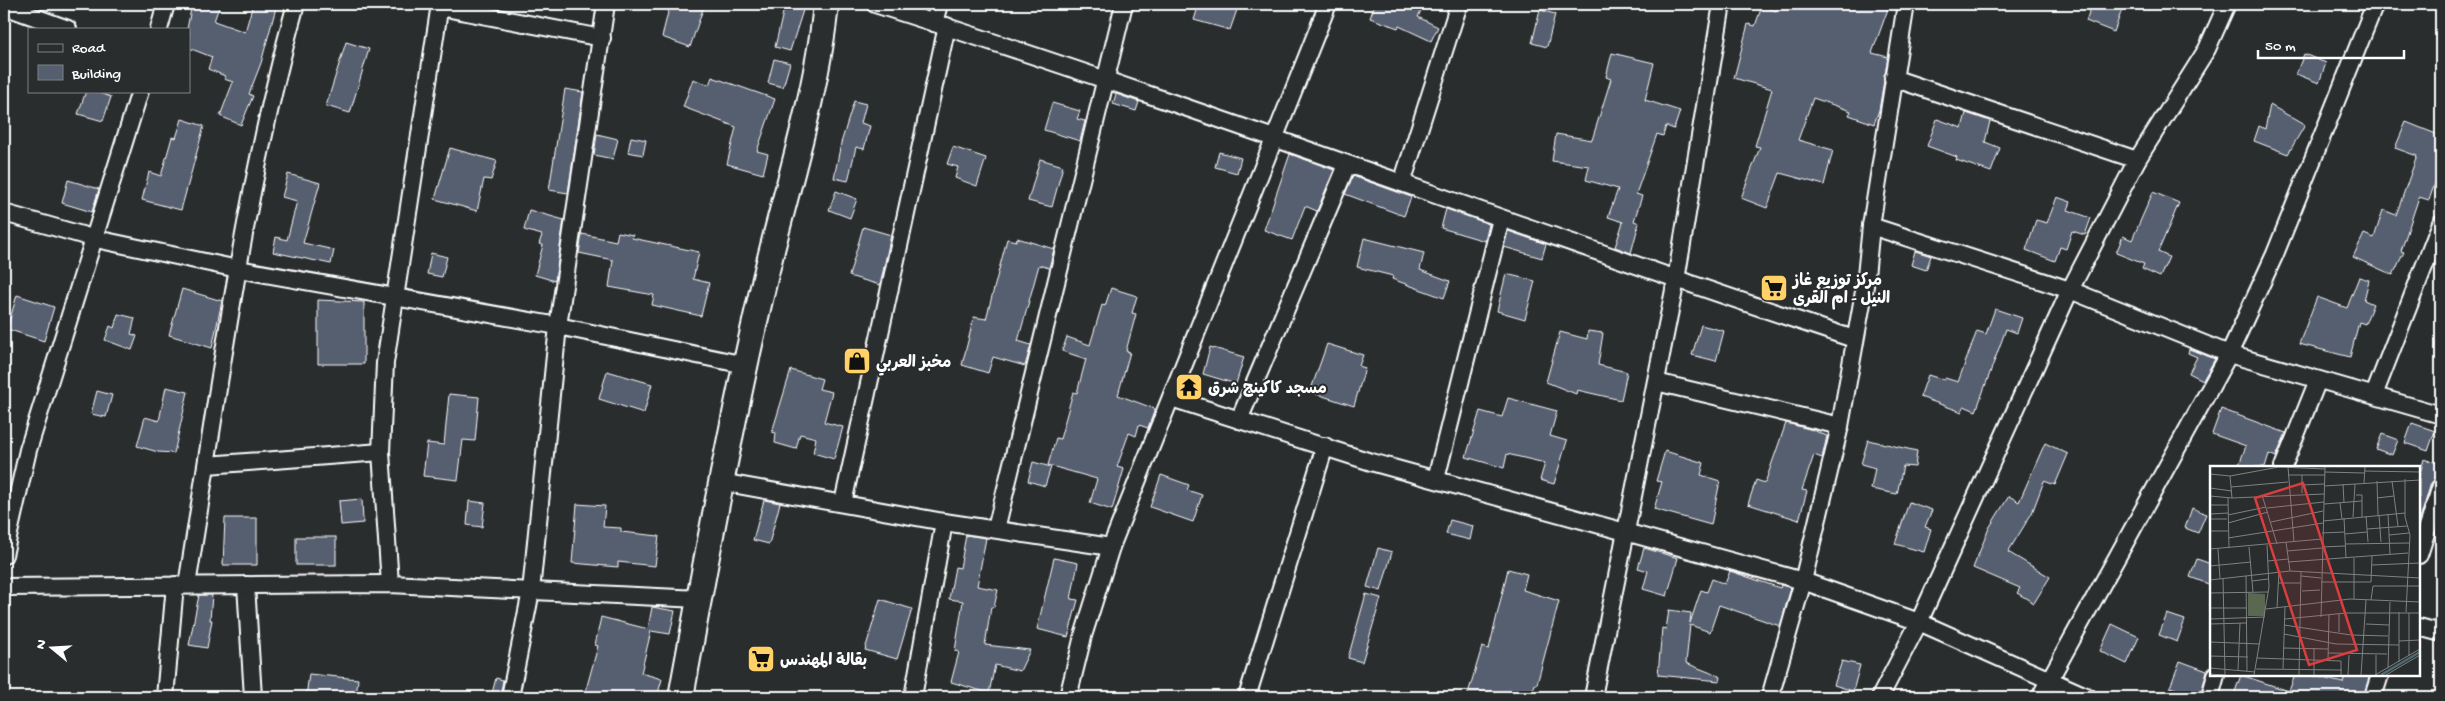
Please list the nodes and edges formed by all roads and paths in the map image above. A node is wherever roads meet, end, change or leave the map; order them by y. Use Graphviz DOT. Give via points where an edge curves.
graph roads {
  1 [pos="166,4"];
  2 [pos="296,4"];
  3 [pos="606,4"];
  4 [pos="826,4"];
  5 [pos="875,4"];
  6 [pos="939,4"];
  7 [pos="1124,4"];
  8 [pos="1328,4"];
  9 [pos="1459,4"];
  10 [pos="1722,4"];
  11 [pos="1906,4"];
  12 [pos="2227,4"];
  13 [pos="2375,4"];
  14 [pos="440,5"];
  15 [pos="4,6"];
  16 [pos="28,9"];
  17 [pos="940,24"];
  18 [pos="66,28"];
  19 [pos="159,28"];
  20 [pos="602,38"];
  21 [pos="1893,78"];
  22 [pos="1106,80"];
  23 [pos="140,92"];
  24 [pos="1274,138"];
  25 [pos="2137,160"];
  26 [pos="1347,164"];
  27 [pos="1402,183"];
  28 [pos="4,212"];
  29 [pos="1500,219"];
  30 [pos="2441,223"];
  31 [pos="1871,226"];
  32 [pos="96,239"];
  33 [pos="238,269"];
  34 [pos="1676,280"];
  35 [pos="2070,290"];
  36 [pos="394,295"];
  37 [pos="558,326"];
  38 [pos="1854,339"];
  39 [pos="2229,354"];
  40 [pos="745,365"];
  41 [pos="2318,380"];
  42 [pos="1656,382"];
  43 [pos="2374,395"];
  44 [pos="1171,398"];
  45 [pos="2441,414"];
  46 [pos="1239,420"];
  47 [pos="1840,426"];
  48 [pos="1325,446"];
  49 [pos="381,452"];
  50 [pos="207,465"];
  51 [pos="2283,466"];
  52 [pos="1436,479"];
  53 [pos="721,482"];
  54 [pos="2441,486"];
  55 [pos="843,503"];
  56 [pos="944,522"];
  57 [pos="996,530"];
  58 [pos="1626,532"];
  59 [pos="1111,547"];
  60 [pos="2420,553"];
  61 [pos="4,555"];
  62 [pos="1803,581"];
  63 [pos="390,584"];
  64 [pos="181,585"];
  65 [pos="246,586"];
  66 [pos="4,587"];
  67 [pos="530,591"];
  68 [pos="699,599"];
  69 [pos="1919,622"];
  70 [pos="2420,627"];
  71 [pos="2441,633"];
  72 [pos="2216,676"];
  73 [pos="2380,676"];
  74 [pos="2048,680"];
  75 [pos="1072,696"];
  76 [pos="166,697"];
  77 [pos="253,697"];
  78 [pos="510,697"];
  79 [pos="681,697"];
  80 [pos="913,697"];
  81 [pos="1247,697"];
  82 [pos="1593,697"];
  83 [pos="1770,697"];
  84 [pos="1880,697"];
  85 [pos="2040,697"];
  86 [pos="2088,697"];
  87 [pos="2210,697"];
  88 [pos="2373,697"];
  1 -- 19 [label="street"];
  2 -- 33 [label="street" via="272,94"];
  3 -- 20 [label="street"];
  4 -- 40 [label="street" via="815,74"];
  5 -- 17 [label="street"];
  6 -- 17 [label="street"];
  7 -- 22 [label="street"];
  8 -- 24 [label="street"];
  9 -- 27 [label="street"];
  10 -- 34 [label="street"];
  11 -- 21 [label="street"];
  12 -- 25 [label="street" via="2207,49"];
  13 -- 39 [label="street" via="2275,254"];
  14 -- 20 [label="street"];
  14 -- 36 [label="street"];
  15 -- 16 [label="street"];
  16 -- 18 [label="street"];
  17 -- 22 [label="street"];
  17 -- 55 [label="street"];
  20 -- 37 [label="street"];
  21 -- 25 [label="street"];
  21 -- 31 [label="street"];
  22 -- 24 [label="street"];
  22 -- 57 [label="street"];
  23 -- 32 [label="street"];
  24 -- 26 [label="street"];
  24 -- 44 [label="street"];
  25 -- 35 [label="street"];
  26 -- 27 [label="street"];
  26 -- 46 [label="street"];
  27 -- 29 [label="street"];
  28 -- 32 [label="street"];
  29 -- 34 [label="street"];
  29 -- 52 [label="street"];
  30 -- 43 [label="street"];
  31 -- 35 [label="street"];
  31 -- 38 [label="street" via="1865,286"];
  32 -- 33 [label="street"];
  32 -- 61 [label="street" via="30,441"];
  33 -- 36 [label="street"];
  33 -- 50 [label="street"];
  34 -- 38 [label="street"];
  34 -- 42 [label="street"];
  35 -- 39 [label="street"];
  35 -- 69 [label="street"];
  36 -- 37 [label="street"];
  36 -- 49 [label="street" via="385,363"];
  37 -- 40 [label="street"];
  37 -- 67 [label="street"];
  38 -- 47 [label="street"];
  39 -- 41 [label="street"];
  39 -- 74 [label="street"];
  40 -- 53 [label="street"];
  41 -- 43 [label="street"];
  41 -- 51 [label="street"];
  42 -- 47 [label="street"];
  42 -- 58 [label="street"];
  43 -- 45 [label="street"];
  44 -- 46 [label="street"];
  44 -- 59 [label="street"];
  46 -- 48 [label="street"];
  47 -- 62 [label="street"];
  48 -- 52 [label="street"];
  48 -- 81 [label="street"];
  49 -- 50 [label="street"];
  49 -- 63 [label="street"];
  50 -- 64 [label="street"];
  52 -- 58 [label="street"];
  53 -- 55 [label="street"];
  53 -- 68 [label="street"];
  54 -- 60 [label="street"];
  55 -- 56 [label="street"];
  56 -- 57 [label="street"];
  56 -- 80 [label="street"];
  57 -- 59 [label="street"];
  58 -- 62 [label="street"];
  58 -- 82 [label="street"];
  59 -- 75 [label="street"];
  62 -- 69 [label="street"];
  62 -- 83 [label="street"];
  63 -- 65 [label="street"];
  63 -- 67 [label="street"];
  64 -- 65 [label="street"];
  64 -- 66 [label="street"];
  64 -- 76 [label="street"];
  65 -- 77 [label="street"];
  67 -- 68 [label="street"];
  67 -- 78 [label="street"];
  68 -- 79 [label="street"];
  69 -- 74 [label="street"];
  69 -- 84 [label="street"];
  70 -- 71 [label="street"];
  72 -- 87 [label="street"];
  73 -- 88 [label="street"];
  74 -- 85 [label="street"];
  74 -- 86 [label="street"];
}
